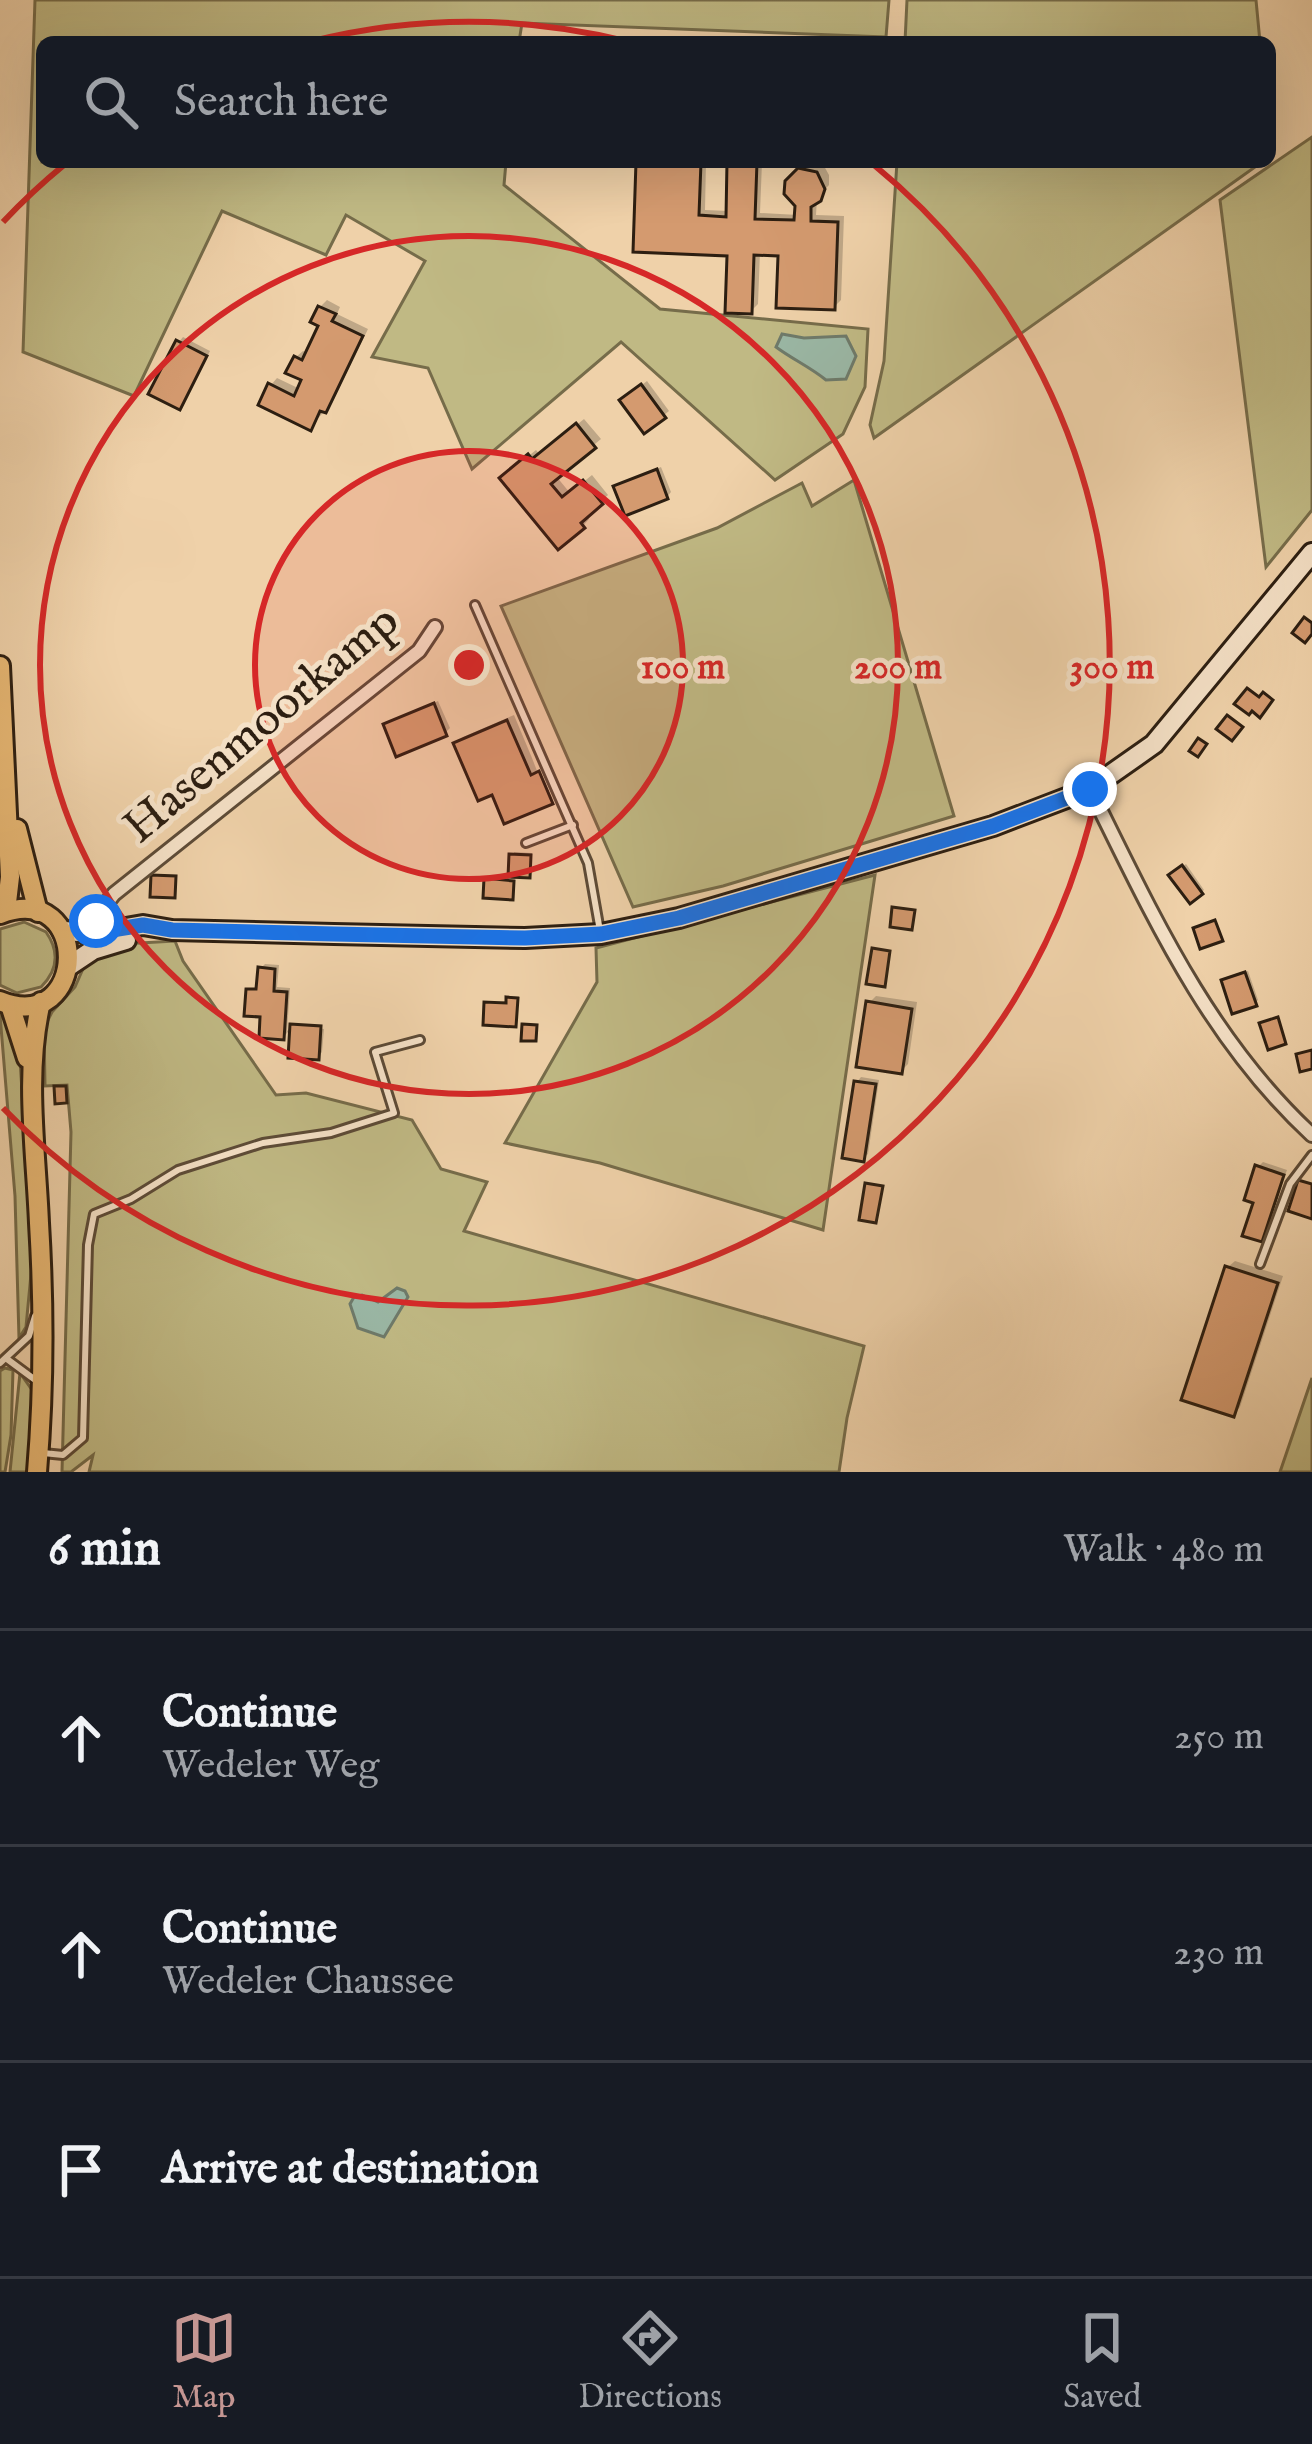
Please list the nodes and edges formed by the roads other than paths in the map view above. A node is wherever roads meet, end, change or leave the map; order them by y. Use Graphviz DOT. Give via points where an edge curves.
graph roads {
  1 [pos="1312,553"];
  2 [pos="475,605"];
  3 [pos="435,628"];
  4 [pos="0,666"];
  5 [pos="7,784"];
  6 [pos="1090,789"];
  7 [pos="573,825"];
  8 [pos="526,843"];
  9 [pos="3,912"];
  10 [pos="38,912"];
  11 [pos="172,930"];
  12 [pos="62,932"];
  13 [pos="93,933"];
  14 [pos="601,934"];
  15 [pos="69,966"];
  16 [pos="41,1002"];
  17 [pos="5,1003"];
  18 [pos="420,1040"];
  19 [pos="32,1074"];
  20 [pos="1312,1135"];
  21 [pos="1312,1155"];
  22 [pos="1260,1264"];
  23 [pos="42,1295"];
  24 [pos="3,1361"];
  25 [pos="42,1385"];
  26 [pos="38,1462"];
  1 -- 6 [label="main road" via="1154,745"];
  2 -- 7 [label="lane"];
  3 -- 13 [label="street, Hasenmoorkamp" via="419,651 114,894"];
  4 -- 5 [label="main road"];
  5 -- 9 [label="main road"];
  5 -- 10 [label="main road"];
  6 -- 14 [label="main road" via="993,826"];
  6 -- 20 [label="street" via="1173,957 1236,1054"];
  7 -- 8 [label="lane"];
  7 -- 14 [label="lane" via="589,863"];
  9 -- 10 [label="main road"];
  10 -- 12 [label="main road"];
  11 -- 13 [label="main road" via="143,925"];
  11 -- 14 [label="main road"];
  11 -- 15 [label="main road" via="113,941"];
  12 -- 13 [label="main road"];
  12 -- 15 [label="main road"];
  15 -- 16 [label="main road"];
  16 -- 17 [label="main road"];
  16 -- 19 [label="main road"];
  17 -- 19 [label="main road"];
  18 -- 26 [label="lane" via="375,1052 394,1113 178,1170 94,1214 83,1438"];
  19 -- 23 [label="main road"];
  21 -- 22 [label="lane" via="1290,1184"];
  23 -- 24 [label="lane" via="28,1336"];
  23 -- 25 [label="main road"];
  24 -- 25 [label="lane"];
  25 -- 26 [label="main road"];
}
